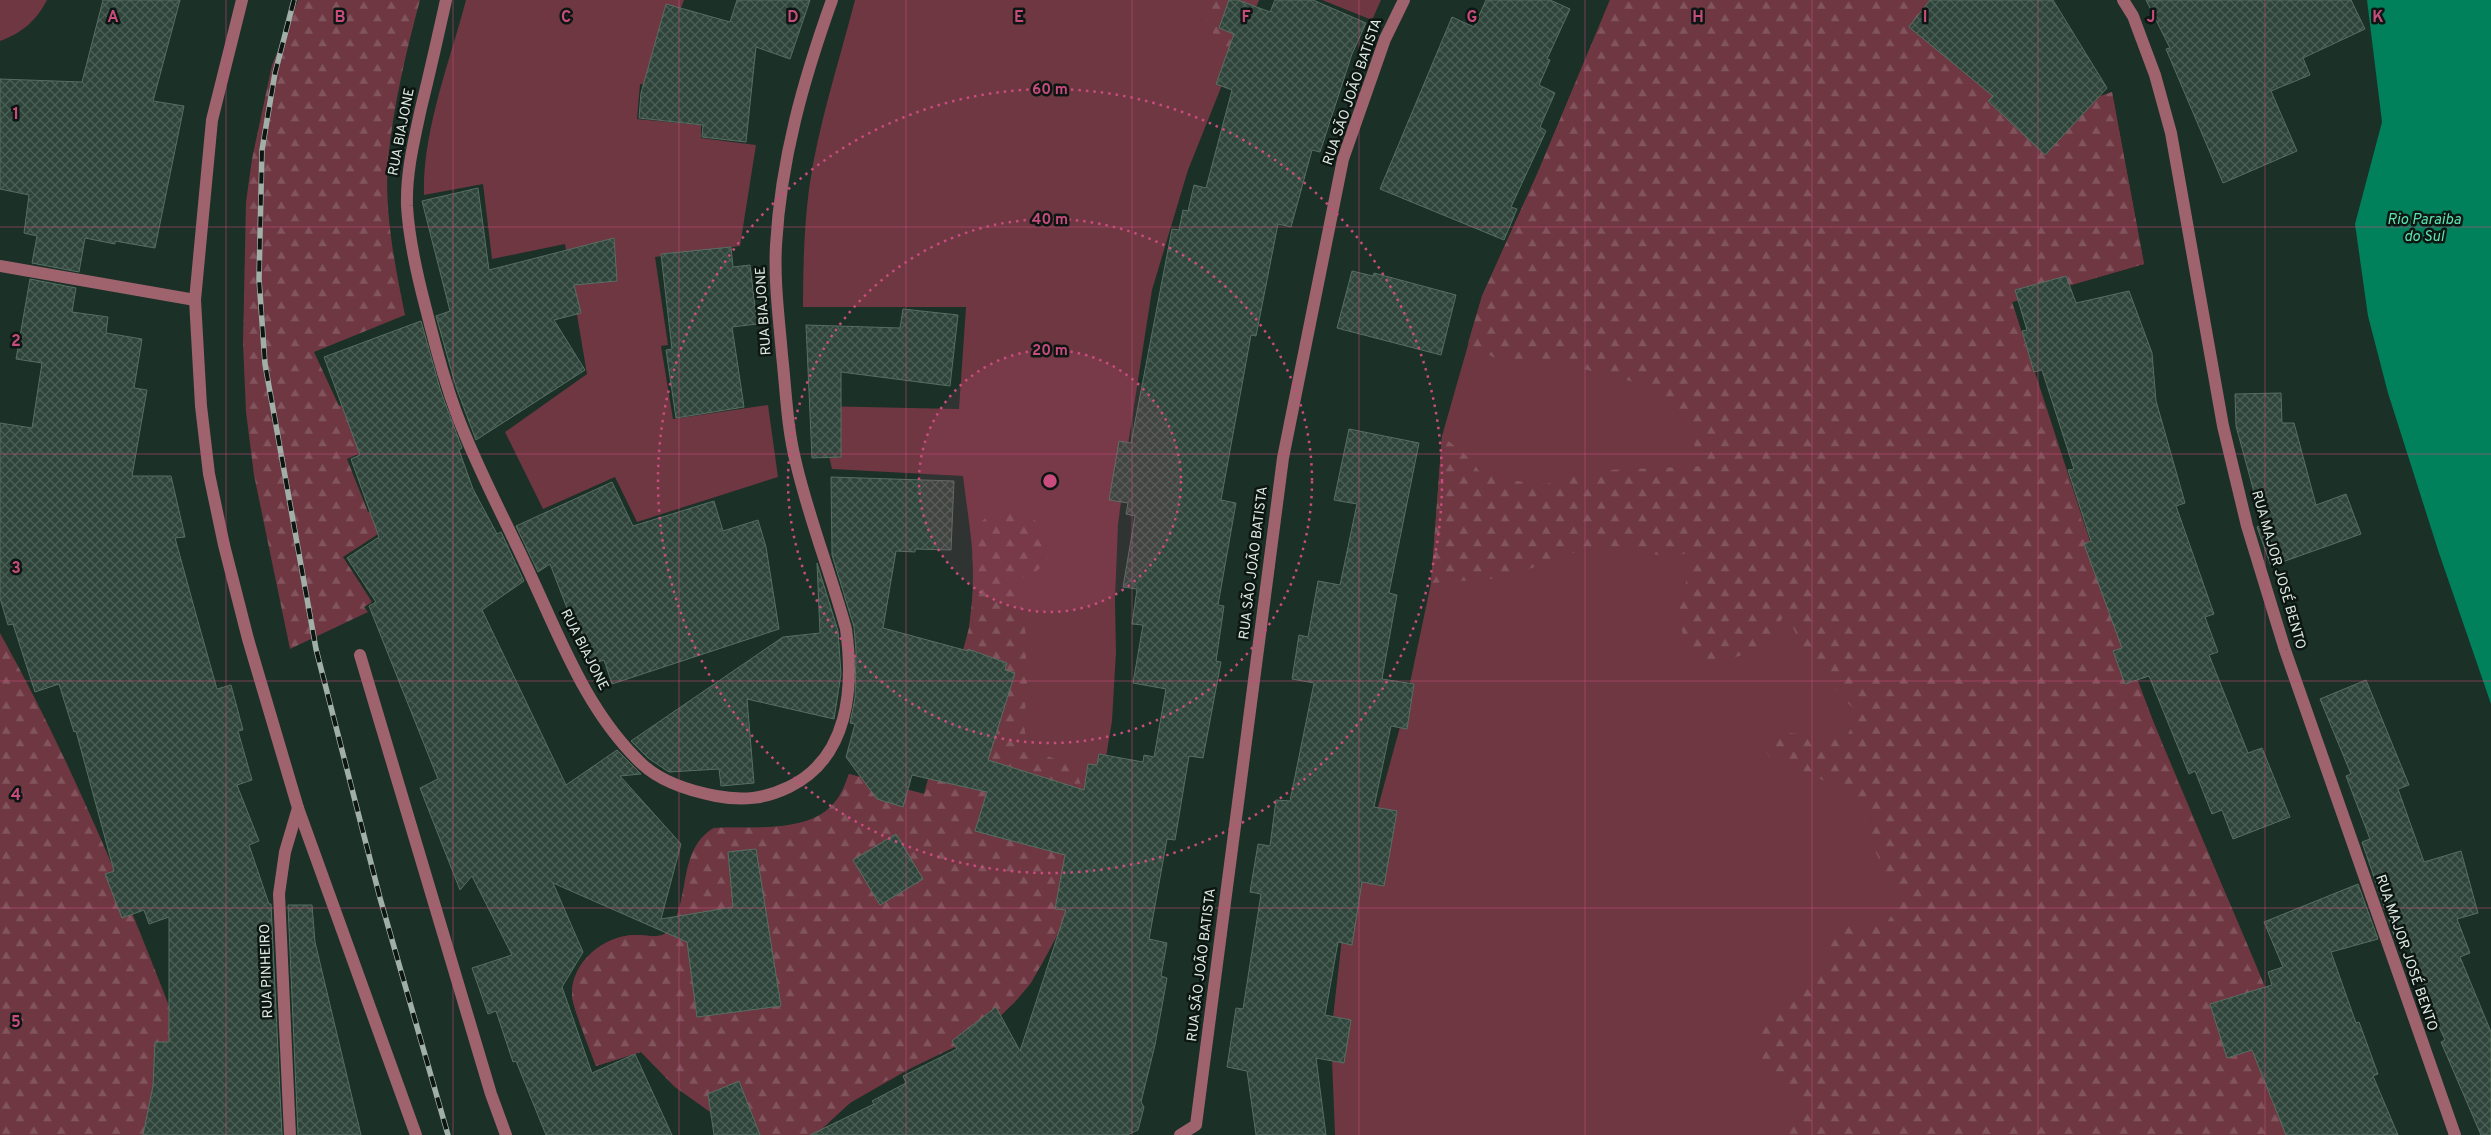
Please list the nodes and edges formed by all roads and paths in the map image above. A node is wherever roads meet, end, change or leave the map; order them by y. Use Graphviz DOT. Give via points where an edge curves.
graph roads {
  1 [pos="242,0"];
  2 [pos="446,0"];
  3 [pos="832,0"];
  4 [pos="1404,0"];
  5 [pos="2123,0"];
  6 [pos="0,266"];
  7 [pos="195,300"];
  8 [pos="360,655"];
  9 [pos="298,808"];
  10 [pos="1196,1130"];
  11 [pos="290,1135"];
  12 [pos="416,1135"];
  13 [pos="506,1135"];
  14 [pos="1180,1135"];
  15 [pos="2455,1135"];
  1 -- 7 [label="street" via="212,120"];
  2 -- 3 [label="street, RUA BIAJONE" via="408,167 407,207 415,265 440,363 465,435 575,672 603,718 641,763 661,777 705,794 749,799 775,794 799,782 826,759 841,727 849,690 846,629 796,463 786,404 777,294 776,247 793,120"];
  4 -- 10 [label="street, RUA SÃO JOÃO BATISTA" via="1385,39 1343,159 1283,458"];
  5 -- 15 [label="street, RUA MAJOR JOSÉ BENTO" via="2133,16 2155,75 2171,134 2223,426 2247,526 2288,659"];
  6 -- 7 [label="street"];
  7 -- 9 [label="street" via="201,406 209,474 248,639"];
  8 -- 13 [label="street"];
  9 -- 11 [label="street, RUA PINHEIRO" via="285,852 279,894"];
  9 -- 12 [label="street"];
  10 -- 14 [label="street, RUA SÃO JOÃO BATISTA"];
}
